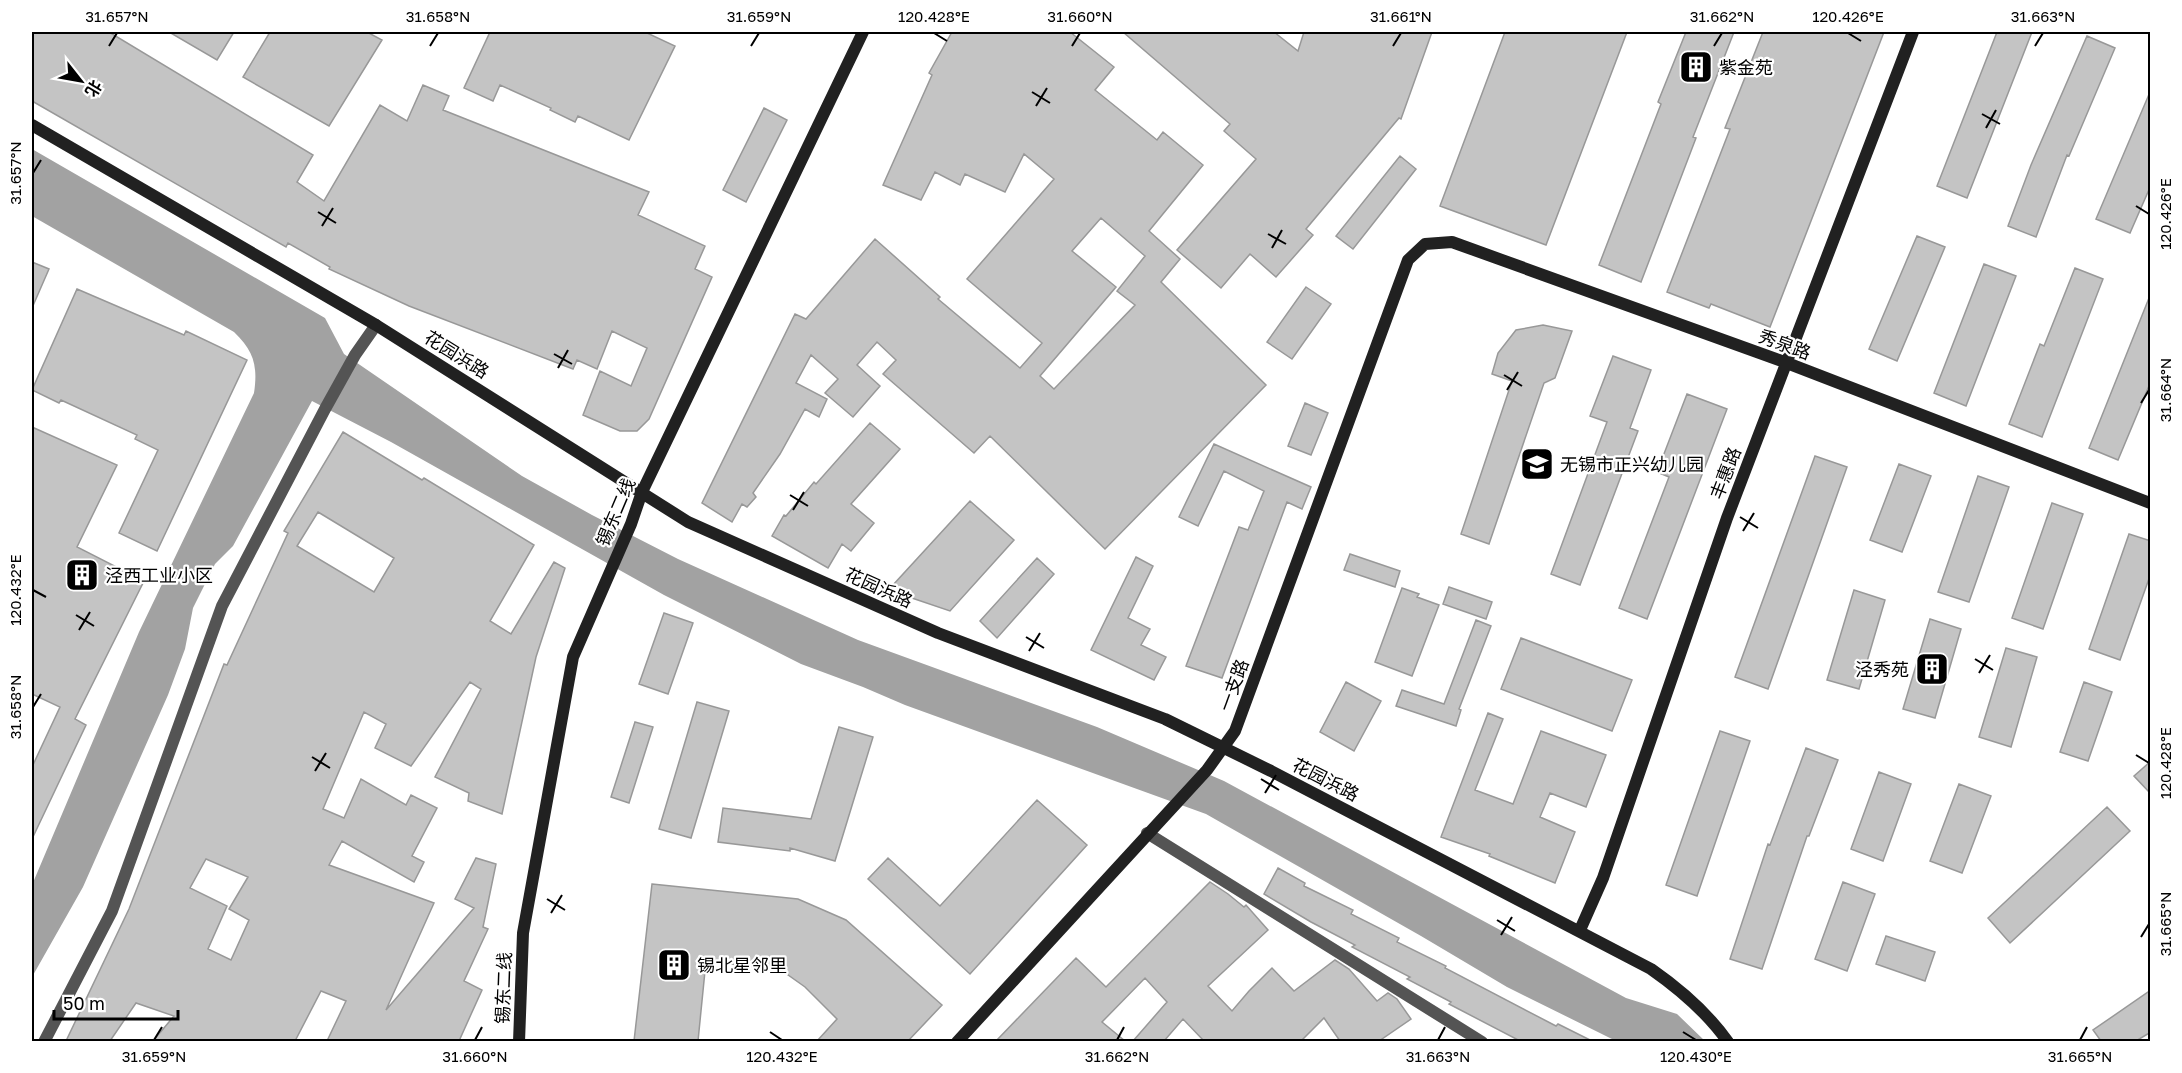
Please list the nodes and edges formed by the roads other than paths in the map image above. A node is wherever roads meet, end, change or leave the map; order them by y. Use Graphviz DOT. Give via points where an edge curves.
graph roads {
  1 [pos="862,32"];
  2 [pos="1913,32"];
  3 [pos="32,125"];
  4 [pos="1407,260"];
  5 [pos="376,325"];
  6 [pos="1786,363"];
  7 [pos="642,492"];
  8 [pos="2151,503"];
  9 [pos="1223,748"];
  10 [pos="1147,833"];
  11 [pos="1580,930"];
  12 [pos="44,1041"];
  13 [pos="519,1041"];
  14 [pos="957,1041"];
  15 [pos="1482,1041"];
  16 [pos="1728,1041"];
  1 -- 7 [label="street, 锡东二线"];
  2 -- 6 [label="street, 丰惠路"];
  3 -- 5 [label="street, 花园浜路"];
  4 -- 6 [label="street, 秀泉路" via="1425,244 1452,242"];
  4 -- 9 [label="street, 一支路" via="1235,731"];
  5 -- 7 [label="street, 花园浜路"];
  5 -- 12 [label="street" via="325,409 222,606 112,911"];
  6 -- 8 [label="street, 秀泉路"];
  6 -- 11 [label="street, 丰惠路" via="1727,518 1603,878"];
  7 -- 9 [label="street, 花园浜路" via="688,522 938,633 1165,719"];
  7 -- 13 [label="street, 锡东二线" via="573,657 523,933"];
  9 -- 10 [label="street, 一支路"];
  9 -- 11 [label="street, 花园浜路"];
  10 -- 14 [label="street, 一支路"];
  10 -- 15 [label="street"];
  11 -- 16 [label="street, 花园浜路" via="1682,990"];
}
